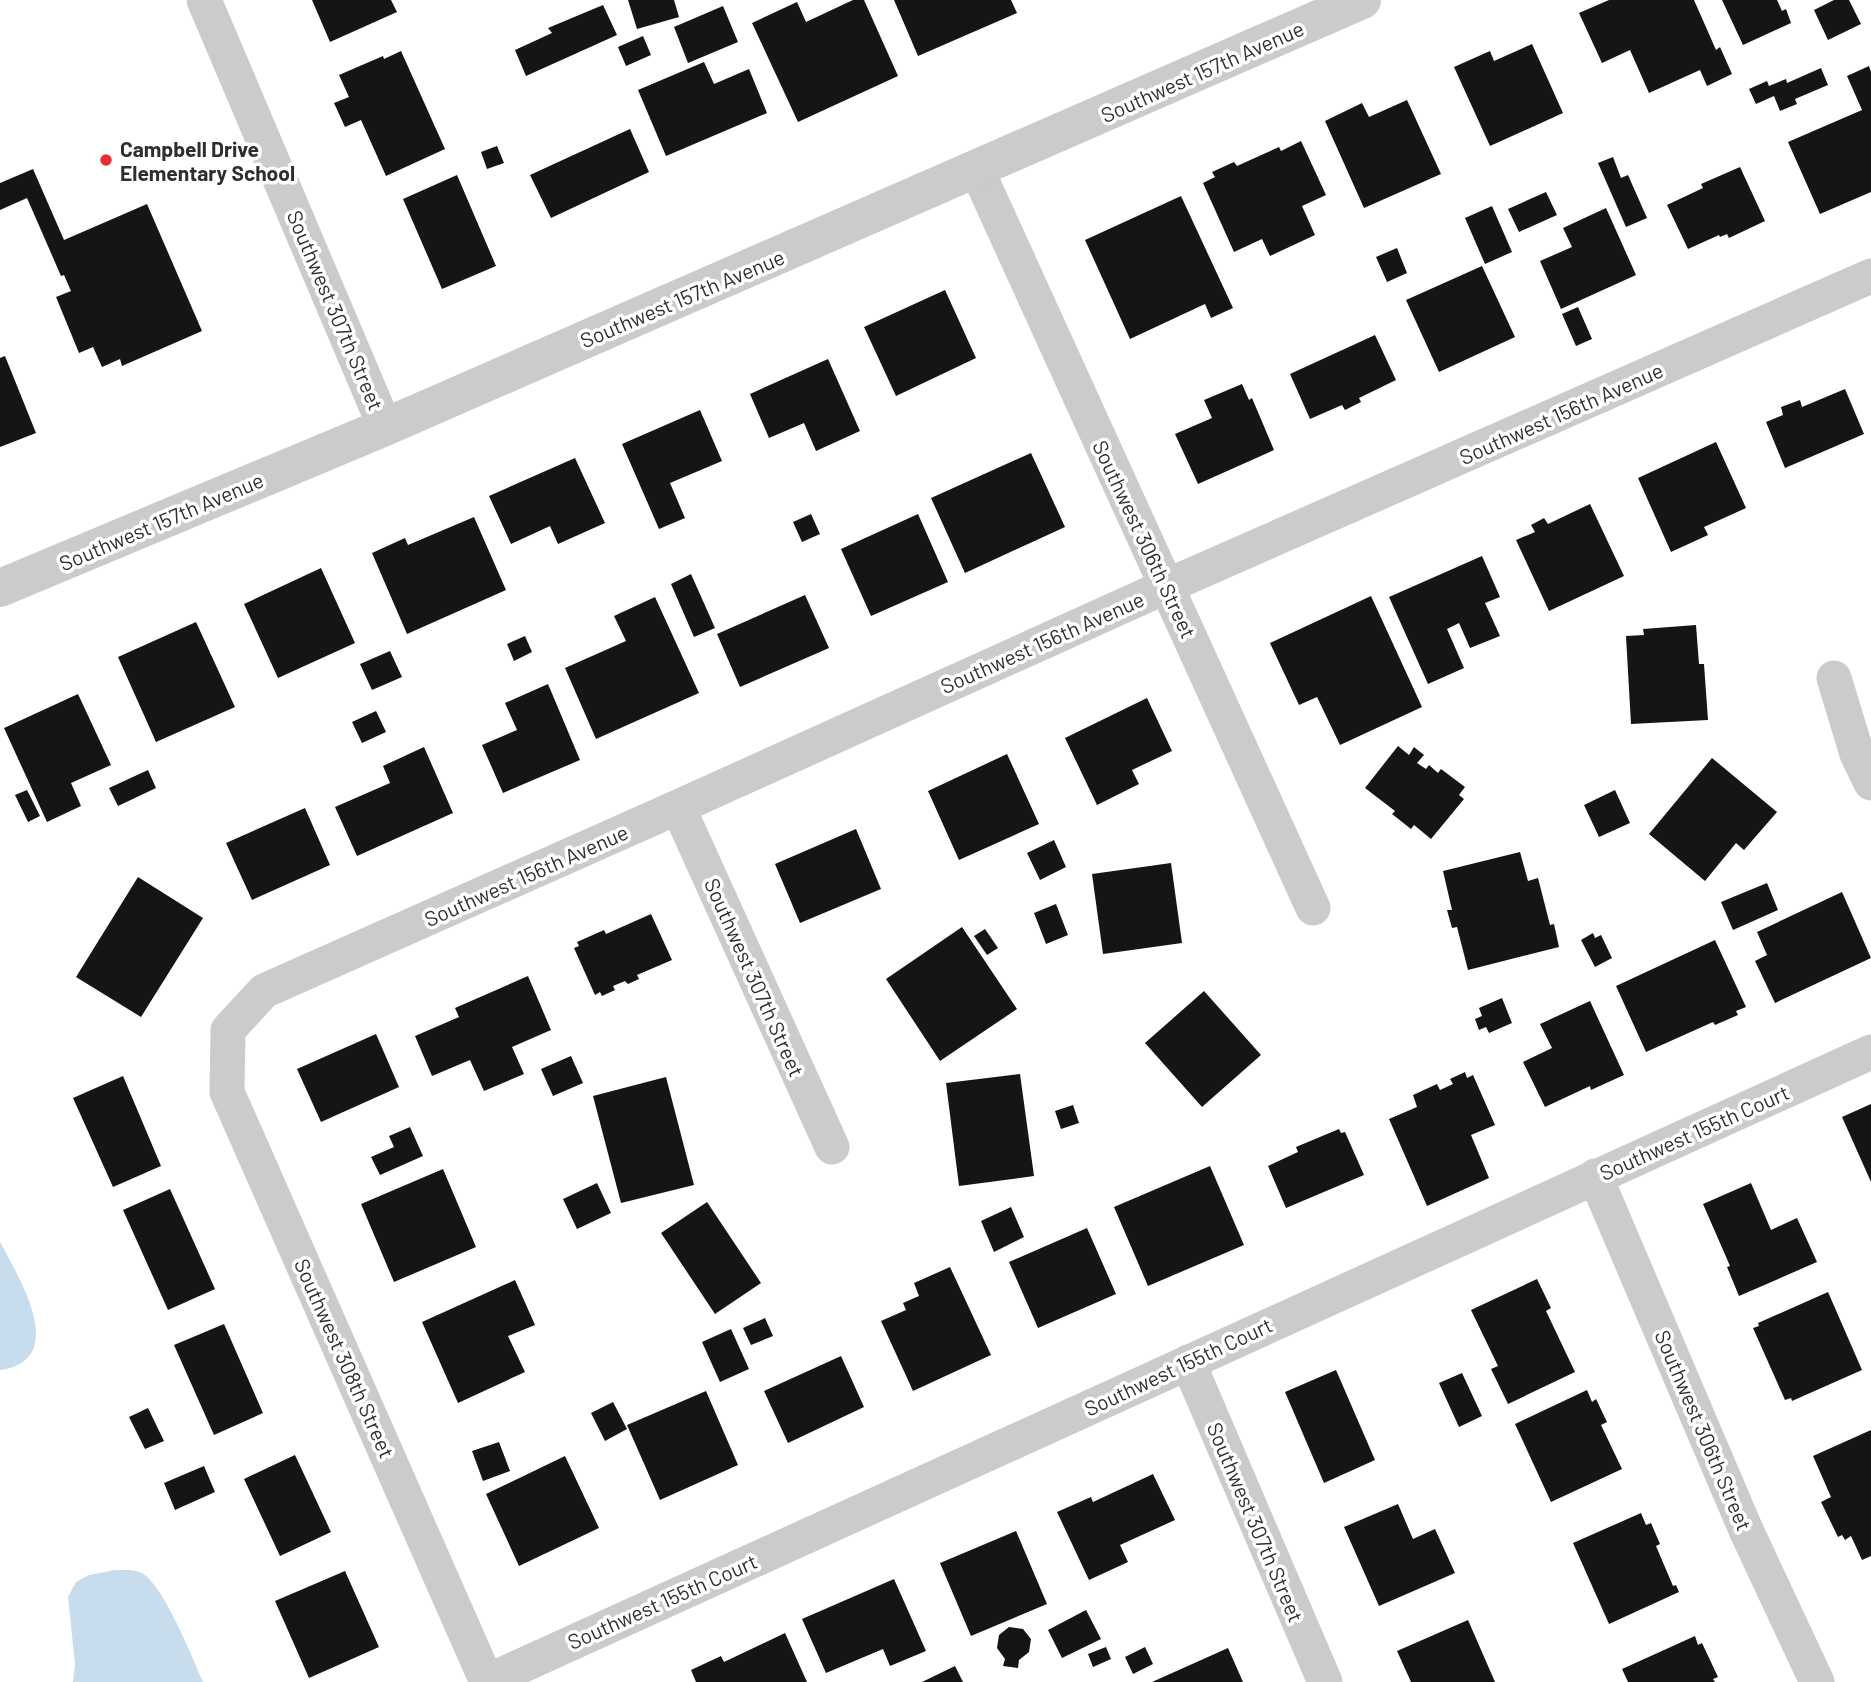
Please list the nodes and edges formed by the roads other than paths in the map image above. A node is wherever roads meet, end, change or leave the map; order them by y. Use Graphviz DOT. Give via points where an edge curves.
graph roads {
  1 [pos="204,0"];
  2 [pos="1362,0"];
  3 [pos="977,170"];
  4 [pos="1871,276"];
  5 [pos="385,427"];
  6 [pos="1167,586"];
  7 [pos="0,588"];
  8 [pos="1834,678"];
  9 [pos="1871,783"];
  10 [pos="678,807"];
  11 [pos="1313,908"];
  12 [pos="228,1030"];
  13 [pos="1871,1052"];
  14 [pos="832,1147"];
  15 [pos="1595,1176"];
  16 [pos="1188,1362"];
  17 [pos="487,1682"];
  18 [pos="1325,1682"];
  19 [pos="1817,1682"];
  1 -- 5 [label="street, Southwest 307th Street"];
  2 -- 3 [label="street, Southwest 157th Avenue"];
  3 -- 5 [label="street, Southwest 157th Avenue"];
  3 -- 6 [label="street, Southwest 306th Street"];
  4 -- 6 [label="street, Southwest 156th Avenue"];
  5 -- 7 [label="street, Southwest 157th Avenue"];
  6 -- 10 [label="street, Southwest 156th Avenue"];
  6 -- 11 [label="street, Southwest 306th Street"];
  8 -- 9 [label="street" via="1857,754"];
  10 -- 12 [label="street, Southwest 156th Avenue" via="264,991"];
  10 -- 14 [label="street, Southwest 307th Street"];
  12 -- 17 [label="street, Southwest 308th Street" via="227,1092"];
  13 -- 15 [label="street, Southwest 155th Court"];
  15 -- 16 [label="street, Southwest 155th Court"];
  15 -- 19 [label="street, Southwest 306th Street" via="1746,1530"];
  16 -- 17 [label="street, Southwest 155th Court"];
  16 -- 18 [label="street, Southwest 307th Street"];
}
